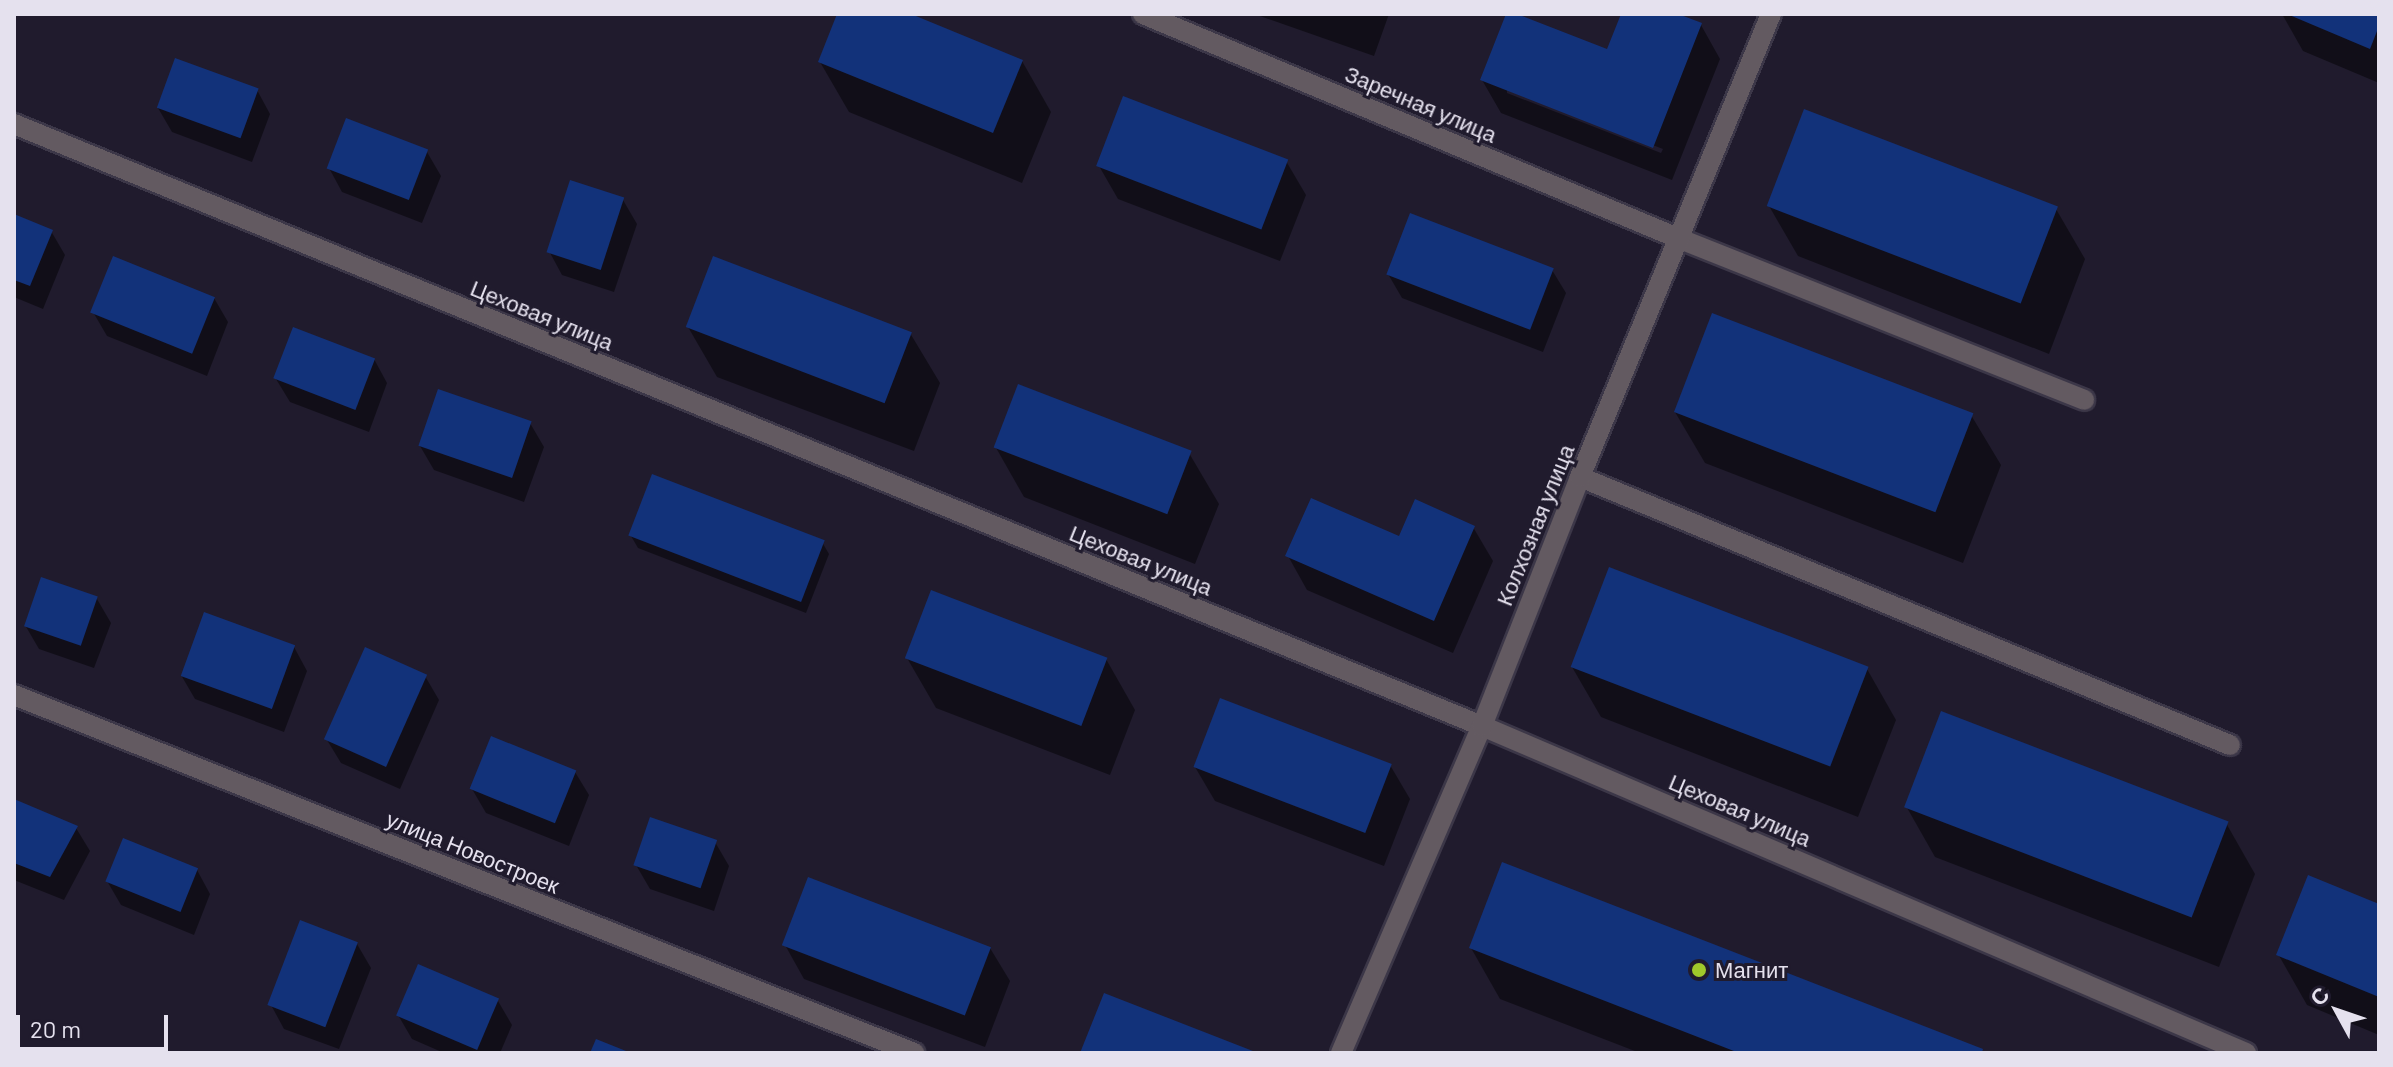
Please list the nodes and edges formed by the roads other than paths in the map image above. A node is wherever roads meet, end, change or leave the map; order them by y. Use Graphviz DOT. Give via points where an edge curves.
graph roads {
  1 [pos="1143,14"];
  2 [pos="1771,14"];
  3 [pos="14,124"];
  4 [pos="1680,239"];
  5 [pos="2084,400"];
  6 [pos="1580,477"];
  7 [pos="14,695"];
  8 [pos="1482,726"];
  9 [pos="2230,745"];
  10 [pos="914,1053"];
  11 [pos="1341,1053"];
  12 [pos="2246,1053"];
  1 -- 4 [label="street, Заречная улица"];
  2 -- 4 [label="street, Колхозная улица"];
  3 -- 8 [label="street, Цеховая улица"];
  4 -- 5 [label="street, Заречная улица"];
  4 -- 6 [label="street, Колхозная улица"];
  6 -- 8 [label="street, Колхозная улица"];
  6 -- 9 [label="street"];
  7 -- 10 [label="street, улица Новостроек"];
  8 -- 11 [label="street, Колхозная улица"];
  8 -- 12 [label="street, Цеховая улица"];
}
